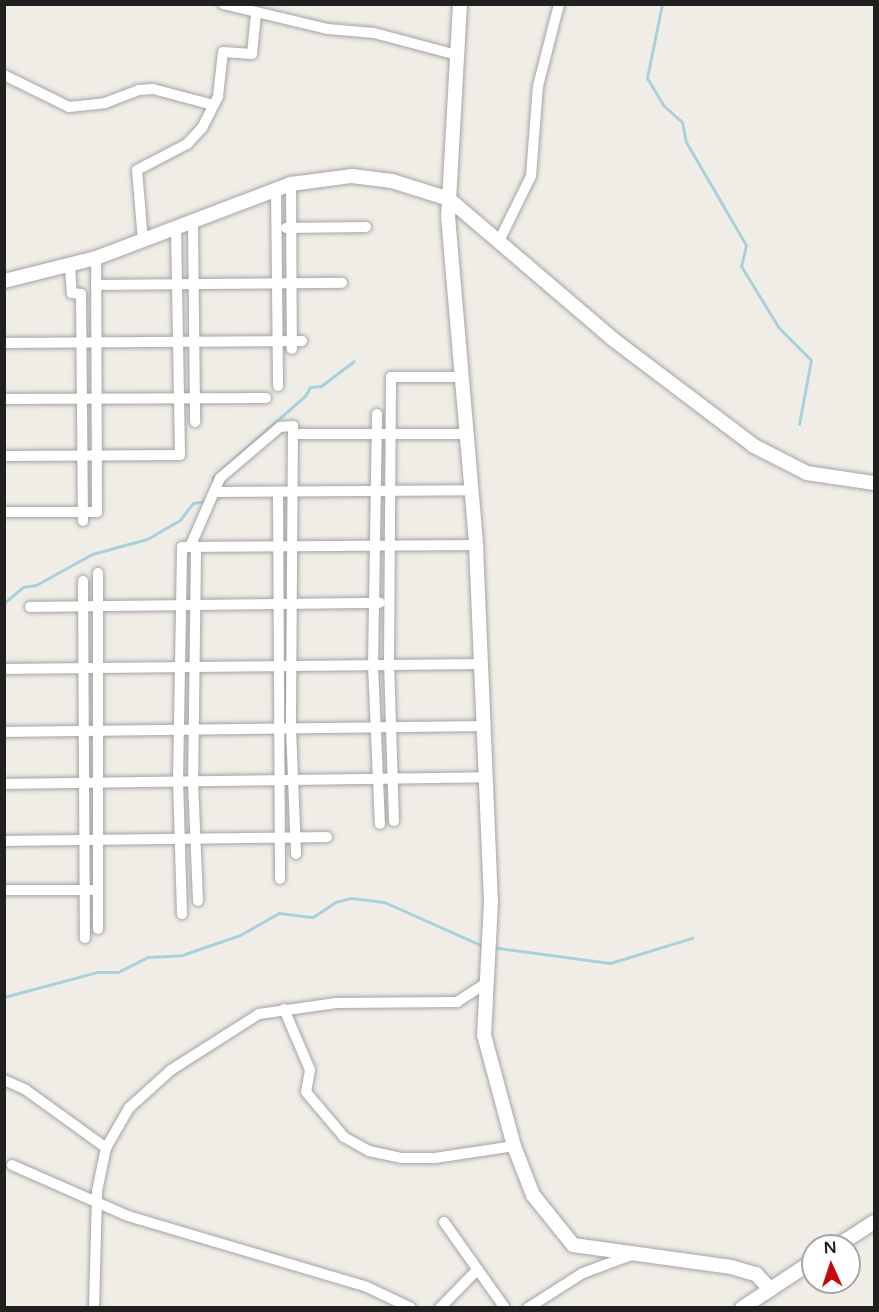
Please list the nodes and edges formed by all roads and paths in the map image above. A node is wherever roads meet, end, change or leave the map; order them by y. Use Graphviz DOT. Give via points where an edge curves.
graph roads {
  1 [pos="223,4"];
  2 [pos="460,4"];
  3 [pos="559,4"];
  4 [pos="256,14"];
  5 [pos="457,55"];
  6 [pos="4,75"];
  7 [pos="213,105"];
  8 [pos="291,184"];
  9 [pos="276,189"];
  10 [pos="449,199"];
  11 [pos="193,220"];
  12 [pos="176,227"];
  13 [pos="366,227"];
  14 [pos="276,228"];
  15 [pos="291,228"];
  16 [pos="143,241"];
  17 [pos="499,241"];
  18 [pos="96,258"];
  19 [pos="70,267"];
  20 [pos="4,281"];
  21 [pos="342,283"];
  22 [pos="194,284"];
  23 [pos="277,284"];
  24 [pos="292,284"];
  25 [pos="96,285"];
  26 [pos="177,285"];
  27 [pos="278,341"];
  28 [pos="81,342"];
  29 [pos="96,342"];
  30 [pos="178,342"];
  31 [pos="195,342"];
  32 [pos="4,343"];
  33 [pos="462,377"];
  34 [pos="278,386"];
  35 [pos="266,398"];
  36 [pos="4,399"];
  37 [pos="82,399"];
  38 [pos="97,399"];
  39 [pos="180,399"];
  40 [pos="195,399"];
  41 [pos="376,414"];
  42 [pos="195,422"];
  43 [pos="293,434"];
  44 [pos="376,434"];
  45 [pos="390,434"];
  46 [pos="465,434"];
  47 [pos="4,456"];
  48 [pos="82,456"];
  49 [pos="97,456"];
  50 [pos="874,483"];
  51 [pos="390,490"];
  52 [pos="473,490"];
  53 [pos="293,491"];
  54 [pos="375,491"];
  55 [pos="216,492"];
  56 [pos="278,492"];
  57 [pos="4,512"];
  58 [pos="83,517"];
  59 [pos="476,545"];
  60 [pos="390,546"];
  61 [pos="375,547"];
  62 [pos="193,548"];
  63 [pos="278,548"];
  64 [pos="292,548"];
  65 [pos="98,573"];
  66 [pos="83,581"];
  67 [pos="374,603"];
  68 [pos="389,603"];
  69 [pos="278,604"];
  70 [pos="292,604"];
  71 [pos="181,605"];
  72 [pos="195,605"];
  73 [pos="83,606"];
  74 [pos="98,606"];
  75 [pos="30,607"];
  76 [pos="480,664"];
  77 [pos="373,665"];
  78 [pos="389,665"];
  79 [pos="278,666"];
  80 [pos="292,666"];
  81 [pos="194,667"];
  82 [pos="82,668"];
  83 [pos="98,668"];
  84 [pos="180,668"];
  85 [pos="4,669"];
  86 [pos="482,726"];
  87 [pos="391,727"];
  88 [pos="376,728"];
  89 [pos="278,729"];
  90 [pos="291,729"];
  91 [pos="179,730"];
  92 [pos="194,730"];
  93 [pos="81,731"];
  94 [pos="98,731"];
  95 [pos="4,732"];
  96 [pos="485,777"];
  97 [pos="378,778"];
  98 [pos="392,778"];
  99 [pos="278,780"];
  100 [pos="293,780"];
  101 [pos="178,781"];
  102 [pos="193,781"];
  103 [pos="98,782"];
  104 [pos="81,783"];
  105 [pos="4,784"];
  106 [pos="394,821"];
  107 [pos="380,824"];
  108 [pos="279,837"];
  109 [pos="295,837"];
  110 [pos="327,837"];
  111 [pos="180,839"];
  112 [pos="195,839"];
  113 [pos="83,840"];
  114 [pos="98,840"];
  115 [pos="4,841"];
  116 [pos="296,854"];
  117 [pos="280,879"];
  118 [pos="4,890"];
  119 [pos="84,890"];
  120 [pos="98,890"];
  121 [pos="198,901"];
  122 [pos="182,914"];
  123 [pos="98,928"];
  124 [pos="85,938"];
  125 [pos="486,983"];
  126 [pos="284,1010"];
  127 [pos="4,1080"];
  128 [pos="514,1146"];
  129 [pos="106,1148"];
  130 [pos="12,1165"];
  131 [pos="101,1203"];
  132 [pos="444,1222"];
  133 [pos="874,1222"];
  134 [pos="856,1234"];
  135 [pos="641,1252"];
  136 [pos="478,1269"];
  137 [pos="801,1270"];
  138 [pos="770,1289"];
  139 [pos="94,1308"];
  140 [pos="411,1308"];
  141 [pos="440,1308"];
  142 [pos="505,1308"];
  143 [pos="528,1308"];
  144 [pos="742,1308"];
  1 -- 4 [label="street"];
  2 -- 5 [label="street"];
  3 -- 17 [label="street" via="538,86 531,176"];
  4 -- 5 [label="street" via="374,33"];
  4 -- 7 [label="street" via="252,54 223,52"];
  5 -- 10 [label="street"];
  6 -- 7 [label="street" via="69,107 105,104 139,90 153,89"];
  7 -- 16 [label="street" via="202,128 187,144 136,170"];
  8 -- 9 [label="street"];
  8 -- 10 [label="street" via="352,176 392,181"];
  8 -- 15 [label="street"];
  9 -- 11 [label="street"];
  9 -- 14 [label="street"];
  10 -- 17 [label="street"];
  10 -- 33 [label="street"];
  11 -- 12 [label="street"];
  11 -- 22 [label="street"];
  12 -- 16 [label="street"];
  12 -- 26 [label="street"];
  13 -- 15 [label="street"];
  14 -- 15 [label="street"];
  14 -- 23 [label="street"];
  15 -- 24 [label="street"];
  16 -- 18 [label="street"];
  17 -- 50 [label="street" via="614,340 754,446 807,473"];
  18 -- 19 [label="street"];
  18 -- 25 [label="street"];
  19 -- 20 [label="street"];
  19 -- 28 [label="street" via="72,293 81,294"];
  21 -- 24 [label="street"];
  22 -- 23 [label="street"];
  22 -- 26 [label="street"];
  22 -- 31 [label="street"];
  23 -- 24 [label="street"];
  23 -- 27 [label="street"];
  24 -- 27 [label="street" via="296,344"];
  25 -- 26 [label="street"];
  25 -- 29 [label="street"];
  26 -- 30 [label="street"];
  27 -- 31 [label="street"];
  27 -- 34 [label="street"];
  28 -- 29 [label="street"];
  28 -- 32 [label="street"];
  28 -- 37 [label="street"];
  29 -- 30 [label="street"];
  29 -- 38 [label="street"];
  30 -- 31 [label="street"];
  30 -- 39 [label="street"];
  31 -- 40 [label="street"];
  33 -- 45 [label="street" via="391,377"];
  33 -- 46 [label="street"];
  35 -- 40 [label="street"];
  36 -- 37 [label="street"];
  37 -- 38 [label="street"];
  37 -- 48 [label="street"];
  38 -- 39 [label="street"];
  38 -- 49 [label="street"];
  39 -- 40 [label="street"];
  39 -- 49 [label="street" via="180,455"];
  40 -- 42 [label="street"];
  41 -- 44 [label="street"];
  43 -- 44 [label="street"];
  43 -- 53 [label="street"];
  43 -- 55 [label="street" via="293,426 280,427 220,478"];
  44 -- 45 [label="street"];
  44 -- 54 [label="street"];
  45 -- 46 [label="street"];
  45 -- 51 [label="street"];
  46 -- 52 [label="street"];
  47 -- 48 [label="street"];
  48 -- 49 [label="street"];
  48 -- 58 [label="street"];
  49 -- 58 [label="street" via="98,512"];
  51 -- 52 [label="street"];
  51 -- 54 [label="street"];
  51 -- 60 [label="street"];
  52 -- 59 [label="street"];
  53 -- 54 [label="street"];
  53 -- 56 [label="street"];
  53 -- 64 [label="street"];
  54 -- 61 [label="street"];
  55 -- 56 [label="street"];
  55 -- 62 [label="street"];
  56 -- 63 [label="street"];
  57 -- 58 [label="street"];
  59 -- 60 [label="street"];
  59 -- 76 [label="street"];
  60 -- 61 [label="street"];
  60 -- 68 [label="street"];
  61 -- 64 [label="street"];
  61 -- 67 [label="street"];
  62 -- 63 [label="street"];
  62 -- 71 [label="street" via="182,547"];
  62 -- 72 [label="street"];
  63 -- 64 [label="street"];
  63 -- 69 [label="street"];
  64 -- 70 [label="street"];
  65 -- 74 [label="street"];
  66 -- 73 [label="street"];
  67 -- 68 [label="street"];
  67 -- 70 [label="street"];
  67 -- 77 [label="street"];
  68 -- 78 [label="street"];
  69 -- 70 [label="street"];
  69 -- 72 [label="street"];
  69 -- 79 [label="street"];
  70 -- 80 [label="street"];
  71 -- 72 [label="street"];
  71 -- 74 [label="street"];
  71 -- 84 [label="street"];
  72 -- 81 [label="street"];
  73 -- 74 [label="street"];
  73 -- 75 [label="street"];
  73 -- 82 [label="street"];
  74 -- 83 [label="street"];
  76 -- 78 [label="street"];
  76 -- 86 [label="street"];
  77 -- 78 [label="street"];
  77 -- 80 [label="street"];
  77 -- 88 [label="street"];
  78 -- 87 [label="street"];
  79 -- 80 [label="street"];
  79 -- 81 [label="street"];
  79 -- 89 [label="street"];
  80 -- 90 [label="street"];
  81 -- 84 [label="street"];
  81 -- 92 [label="street"];
  82 -- 83 [label="street"];
  82 -- 85 [label="street"];
  82 -- 93 [label="street"];
  83 -- 84 [label="street"];
  83 -- 94 [label="street"];
  84 -- 91 [label="street"];
  86 -- 87 [label="street"];
  86 -- 96 [label="street"];
  87 -- 88 [label="street"];
  87 -- 98 [label="street"];
  88 -- 90 [label="street"];
  88 -- 97 [label="street"];
  89 -- 90 [label="street"];
  89 -- 92 [label="street"];
  89 -- 99 [label="street"];
  90 -- 100 [label="street"];
  91 -- 92 [label="street"];
  91 -- 94 [label="street"];
  91 -- 101 [label="street"];
  92 -- 102 [label="street"];
  93 -- 94 [label="street"];
  93 -- 95 [label="street"];
  93 -- 104 [label="street"];
  94 -- 103 [label="street"];
  96 -- 98 [label="street"];
  96 -- 125 [label="street"];
  97 -- 98 [label="street"];
  97 -- 100 [label="street"];
  97 -- 107 [label="street"];
  98 -- 106 [label="street"];
  99 -- 100 [label="street"];
  99 -- 102 [label="street"];
  99 -- 108 [label="street"];
  100 -- 109 [label="street"];
  101 -- 102 [label="street"];
  101 -- 103 [label="street"];
  101 -- 111 [label="street"];
  102 -- 112 [label="street"];
  103 -- 104 [label="street"];
  103 -- 114 [label="street"];
  104 -- 105 [label="street"];
  104 -- 113 [label="street"];
  108 -- 109 [label="street"];
  108 -- 112 [label="street"];
  108 -- 117 [label="street"];
  109 -- 110 [label="street"];
  109 -- 116 [label="street"];
  111 -- 112 [label="street"];
  111 -- 114 [label="street"];
  111 -- 122 [label="street"];
  112 -- 121 [label="street"];
  113 -- 114 [label="street"];
  113 -- 115 [label="street"];
  113 -- 119 [label="street"];
  114 -- 120 [label="street"];
  118 -- 119 [label="street"];
  119 -- 120 [label="street"];
  119 -- 124 [label="street"];
  120 -- 123 [label="street"];
  125 -- 126 [label="street" via="457,1002 336,1003"];
  125 -- 128 [label="street" via="484,1035"];
  126 -- 128 [label="street" via="310,1070 306,1092 344,1137 369,1151 402,1158 435,1158"];
  126 -- 129 [label="street" via="259,1014 171,1070 129,1108"];
  127 -- 129 [label="street" via="26,1090"];
  128 -- 135 [label="street" via="533,1195 573,1245"];
  129 -- 131 [label="street" via="98,1191"];
  130 -- 131 [label="street"];
  131 -- 139 [label="street"];
  131 -- 140 [label="street" via="128,1216 367,1287"];
  132 -- 136 [label="street"];
  133 -- 134 [label="street"];
  135 -- 138 [label="street" via="756,1274"];
  135 -- 143 [label="street" via="583,1273"];
  136 -- 141 [label="street"];
  136 -- 142 [label="street"];
  137 -- 138 [label="street"];
  138 -- 144 [label="street"];
}
